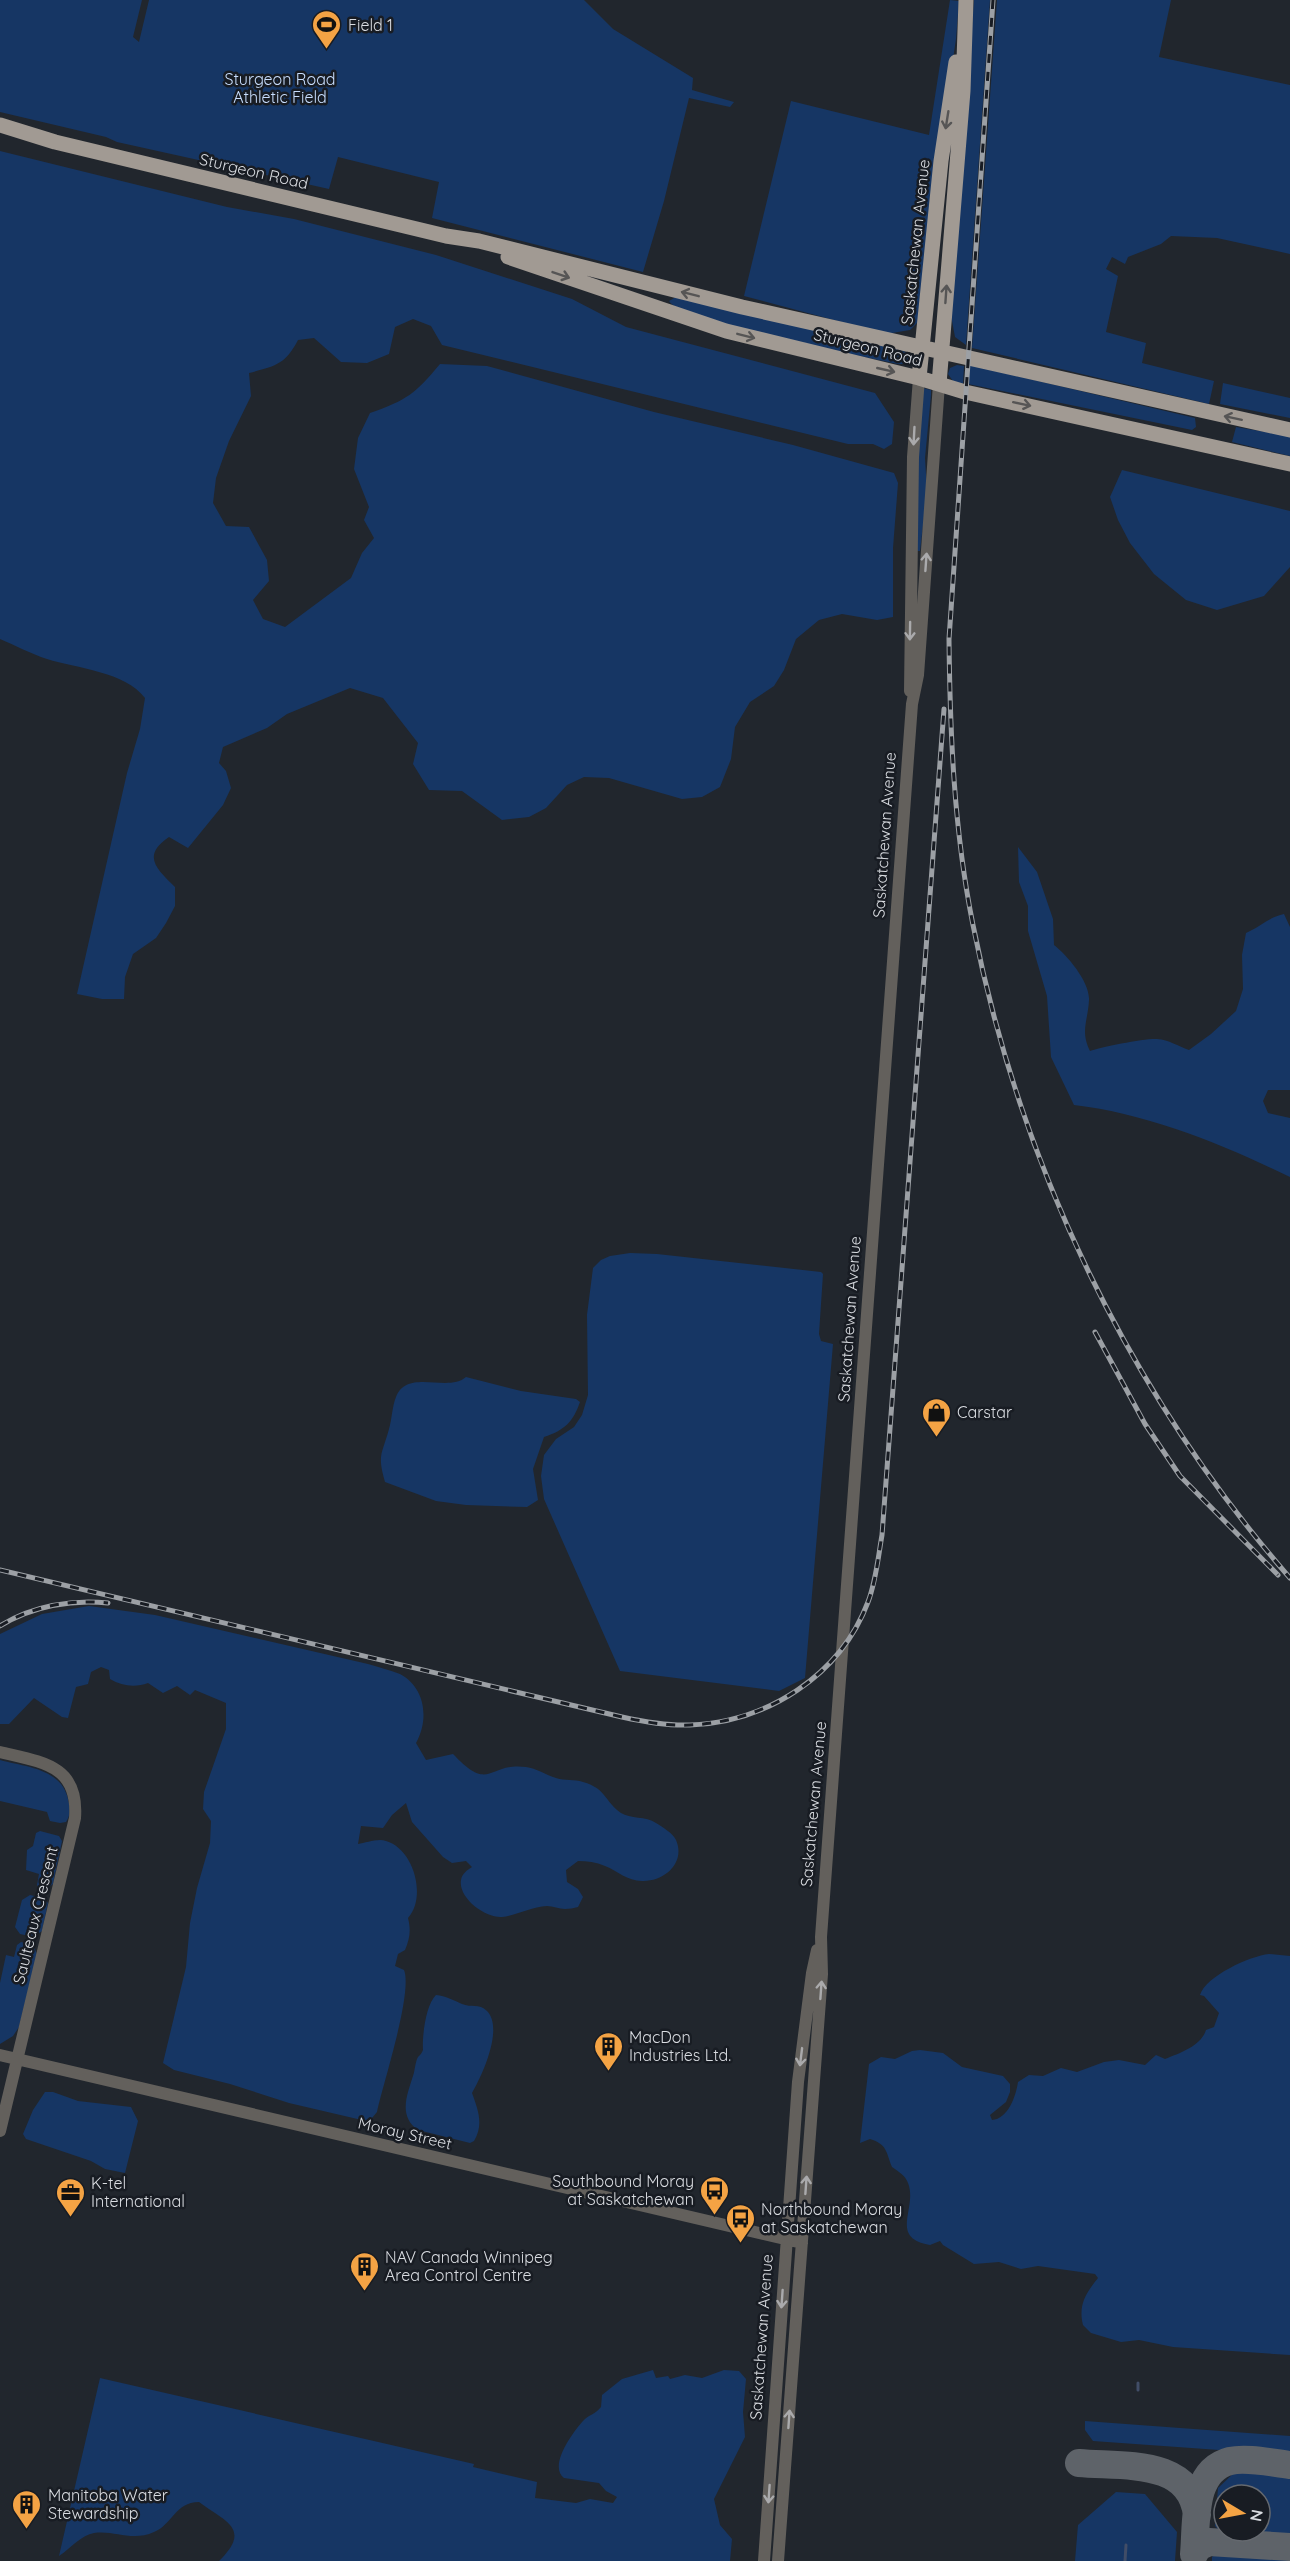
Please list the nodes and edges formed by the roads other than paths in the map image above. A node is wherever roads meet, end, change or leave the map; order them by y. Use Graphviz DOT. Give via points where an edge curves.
graph roads {
  1 [pos="965,0"];
  2 [pos="0,125"];
  3 [pos="0,136"];
  4 [pos="54,142"];
  5 [pos="446,236"];
  6 [pos="923,349"];
  7 [pos="942,352"];
  8 [pos="919,378"];
  9 [pos="939,384"];
  10 [pos="1290,430"];
  11 [pos="1290,464"];
  12 [pos="912,704"];
  13 [pos="0,1752"];
  14 [pos="820,1937"];
  15 [pos="0,2055"];
  16 [pos="17,2059"];
  17 [pos="0,2131"];
  18 [pos="786,2241"];
  19 [pos="802,2243"];
  20 [pos="764,2561"];
  21 [pos="778,2561"];
  1 -- 6 [label="main road, Saskatchewan Avenue, one-way" via="941,161"];
  7 -- 1 [label="main road, Saskatchewan Avenue, one-way" via="963,91"];
  2 -- 4 [label="main road, Sturgeon Road"];
  3 -- 4 [label="main road, Sturgeon Road"];
  4 -- 5 [label="main road, Sturgeon Road"];
  6 -- 5 [label="main road, Sturgeon Road, one-way"];
  5 -- 8 [label="main road, Sturgeon Road, one-way" via="726,331"];
  6 -- 7 [label="main road, Sturgeon Road"];
  6 -- 8 [label="main road, Saskatchewan Avenue"];
  7 -- 9 [label="main road, Saskatchewan Avenue"];
  10 -- 7 [label="main road, Sturgeon Road, one-way"];
  8 -- 9 [label="main road, Sturgeon Road"];
  8 -- 12 [label="street, Saskatchewan Avenue, one-way" via="913,457 909,675"];
  9 -- 11 [label="main road, Sturgeon Road, one-way"];
  12 -- 9 [label="street, Saskatchewan Avenue, one-way" via="918,675"];
  12 -- 14 [label="street, Saskatchewan Avenue"];
  13 -- 16 [label="street, Saulteaux Crescent" via="40,1761 58,1770 70,1785 76,1805"];
  14 -- 18 [label="street, Saskatchewan Avenue, one-way" via="798,2082"];
  19 -- 14 [label="street, Saskatchewan Avenue, one-way" via="822,1974"];
  15 -- 16 [label="street, Moray Street"];
  16 -- 17 [label="street, Saulteaux Crescent"];
  16 -- 18 [label="street, Moray Street"];
  18 -- 19 [label="street, Moray Street"];
  18 -- 20 [label="street, Saskatchewan Avenue, one-way"];
  21 -- 19 [label="street, Saskatchewan Avenue, one-way"];
}
